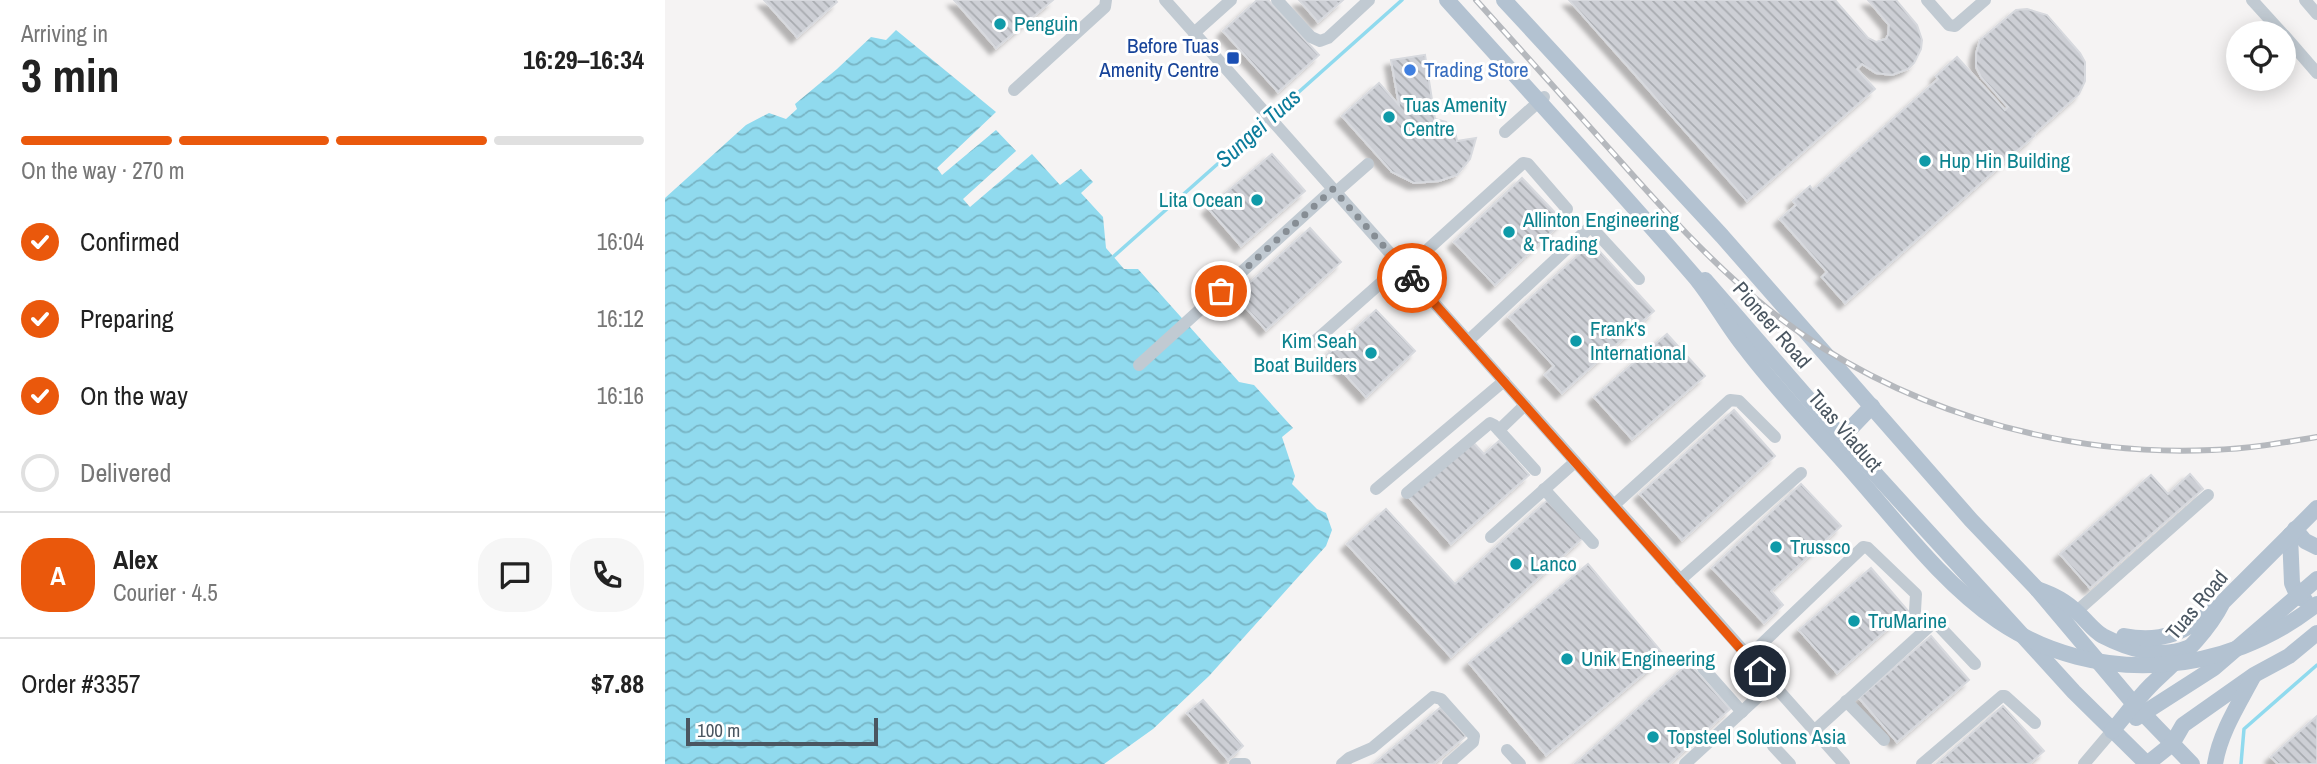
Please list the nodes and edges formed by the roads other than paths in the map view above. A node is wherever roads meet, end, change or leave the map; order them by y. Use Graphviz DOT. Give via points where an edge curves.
graph roads {
  1 [pos="1106,0"];
  2 [pos="1165,0"];
  3 [pos="1231,0"];
  4 [pos="1277,0"];
  5 [pos="1369,0"];
  6 [pos="1447,0"];
  7 [pos="1458,0"];
  8 [pos="1504,0"];
  9 [pos="1927,0"];
  10 [pos="1985,0"];
  11 [pos="2252,0"];
  12 [pos="2305,0"];
  13 [pos="2317,14"];
  14 [pos="2271,21"];
  15 [pos="1194,33"];
  16 [pos="2296,49"];
  17 [pos="2317,73"];
  18 [pos="1014,90"];
  19 [pos="1544,97"];
  20 [pos="1505,132"];
  21 [pos="1368,164"];
  22 [pos="1334,191"];
  23 [pos="1567,209"];
  24 [pos="1403,268"];
  25 [pos="1639,279"];
  26 [pos="1468,341"];
  27 [pos="1314,342"];
  28 [pos="1139,365"];
  29 [pos="1504,381"];
  30 [pos="1525,405"];
  31 [pos="1873,406"];
  32 [pos="1499,430"];
  33 [pos="1838,433"];
  34 [pos="1775,437"];
  35 [pos="1575,461"];
  36 [pos="1535,470"];
  37 [pos="1801,473"];
  38 [pos="1376,489"];
  39 [pos="1544,489"];
  40 [pos="1407,493"];
  41 [pos="2208,495"];
  42 [pos="1614,505"];
  43 [pos="2316,512"];
  44 [pos="2292,532"];
  45 [pos="1490,537"];
  46 [pos="1593,543"];
  47 [pos="2317,547"];
  48 [pos="2317,579"];
  49 [pos="1680,580"];
  50 [pos="2037,589"];
  51 [pos="2298,597"];
  52 [pos="2223,602"];
  53 [pos="2317,605"];
  54 [pos="1915,611"];
  55 [pos="2077,611"];
  56 [pos="2090,624"];
  57 [pos="2317,632"];
  58 [pos="2193,646"];
  59 [pos="1748,657"];
  60 [pos="1975,664"];
  61 [pos="1703,668"];
  62 [pos="2254,675"];
  63 [pos="1772,684"];
  64 [pos="1846,701"];
  65 [pos="2140,709"];
  66 [pos="1742,712"];
  67 [pos="2035,723"];
  68 [pos="1814,731"];
  69 [pos="2112,731"];
  70 [pos="1884,740"];
  71 [pos="2172,744"];
  72 [pos="1773,746"];
  73 [pos="1507,750"];
  74 [pos="1235,764"];
  75 [pos="1245,764"];
  76 [pos="1342,764"];
  77 [pos="1447,764"];
  78 [pos="1520,764"];
  79 [pos="1685,764"];
  80 [pos="1790,764"];
  81 [pos="1844,764"];
  82 [pos="1922,764"];
  83 [pos="2084,764"];
  84 [pos="2147,764"];
  85 [pos="2192,764"];
  86 [pos="2215,764"];
  1 -- 18 [label="street" via="1105,7"];
  2 -- 15 [label="street"];
  3 -- 15 [label="street"];
  4 -- 5 [label="street" via="1320,41"];
  6 -- 53 [label="main road, Tuas Viaduct, bridge" via="1697,280 1746,350 1905,531 1952,582 1999,621 2080,657 2158,666 2235,651 2266,638"];
  7 -- 19 [label="main road, Pioneer Road"];
  8 -- 31 [label="main road, Pioneer Road"];
  9 -- 10 [label="street" via="1955,26"];
  11 -- 14 [label="street"];
  12 -- 13 [label="street"];
  15 -- 22 [label="street"];
  16 -- 17 [label="street"];
  19 -- 20 [label="street"];
  19 -- 33 [label="main road, Pioneer Road"];
  21 -- 22 [label="street"];
  22 -- 24 [label="street"];
  22 -- 28 [label="street"];
  23 -- 24 [label="street" via="1523,163"];
  24 -- 26 [label="street"];
  24 -- 27 [label="street"];
  25 -- 26 [label="street" via="1593,229 1588,229"];
  26 -- 29 [label="street"];
  29 -- 30 [label="street"];
  29 -- 38 [label="street"];
  30 -- 32 [label="street"];
  30 -- 35 [label="street"];
  31 -- 33 [label="main road" via="1851,428"];
  31 -- 50 [label="main road, Pioneer Road"];
  32 -- 36 [label="street"];
  32 -- 40 [label="street" via="1487,424"];
  33 -- 69 [label="main road, Pioneer Road"];
  34 -- 42 [label="street" via="1739,401 1730,400"];
  35 -- 39 [label="street"];
  35 -- 42 [label="street"];
  37 -- 49 [label="street"];
  39 -- 45 [label="street"];
  39 -- 46 [label="street"];
  41 -- 55 [label="street"];
  42 -- 49 [label="street"];
  43 -- 44 [label="main road, Tuas Road"];
  44 -- 47 [label="main road"];
  44 -- 51 [label="main road" via="2292,583"];
  44 -- 52 [label="main road, Tuas Road"];
  48 -- 51 [label="main road, Tuas Road"];
  49 -- 59 [label="street"];
  50 -- 55 [label="main road" via="2059,597"];
  50 -- 65 [label="main road, Pioneer Road"];
  51 -- 53 [label="main road"];
  51 -- 65 [label="main road, Tuas Road" via="2214,668"];
  52 -- 56 [label="main road" via="2194,626 2154,639 2125,636"];
  52 -- 58 [label="main road, Tuas Road"];
  54 -- 59 [label="street" via="1916,594 1863,547"];
  55 -- 56 [label="main road"];
  56 -- 58 [label="main road" via="2101,635 2145,651 2175,653"];
  57 -- 62 [label="main road" via="2289,656"];
  58 -- 65 [label="main road, Tuas Road" via="2149,687"];
  59 -- 63 [label="street"];
  60 -- 64 [label="street" via="1932,624"];
  61 -- 66 [label="street"];
  62 -- 71 [label="main road" via="2183,724"];
  62 -- 86 [label="main road" via="2228,724"];
  63 -- 66 [label="street"];
  63 -- 68 [label="street"];
  64 -- 68 [label="street"];
  64 -- 70 [label="street"];
  65 -- 69 [label="main road, Tuas Road"];
  65 -- 71 [label="main road, Pioneer Road"];
  66 -- 79 [label="street"];
  67 -- 82 [label="street" via="2002,696"];
  68 -- 81 [label="street"];
  69 -- 83 [label="street, Tuas Road"];
  69 -- 84 [label="main road, Pioneer Road"];
  71 -- 84 [label="main road"];
  71 -- 85 [label="main road, Pioneer Road"];
  72 -- 80 [label="street"];
  73 -- 78 [label="street"];
  74 -- 75 [label="street"];
  76 -- 77 [label="street" via="1372,748 1433,697 1441,699 1473,736 1473,742"];
}
